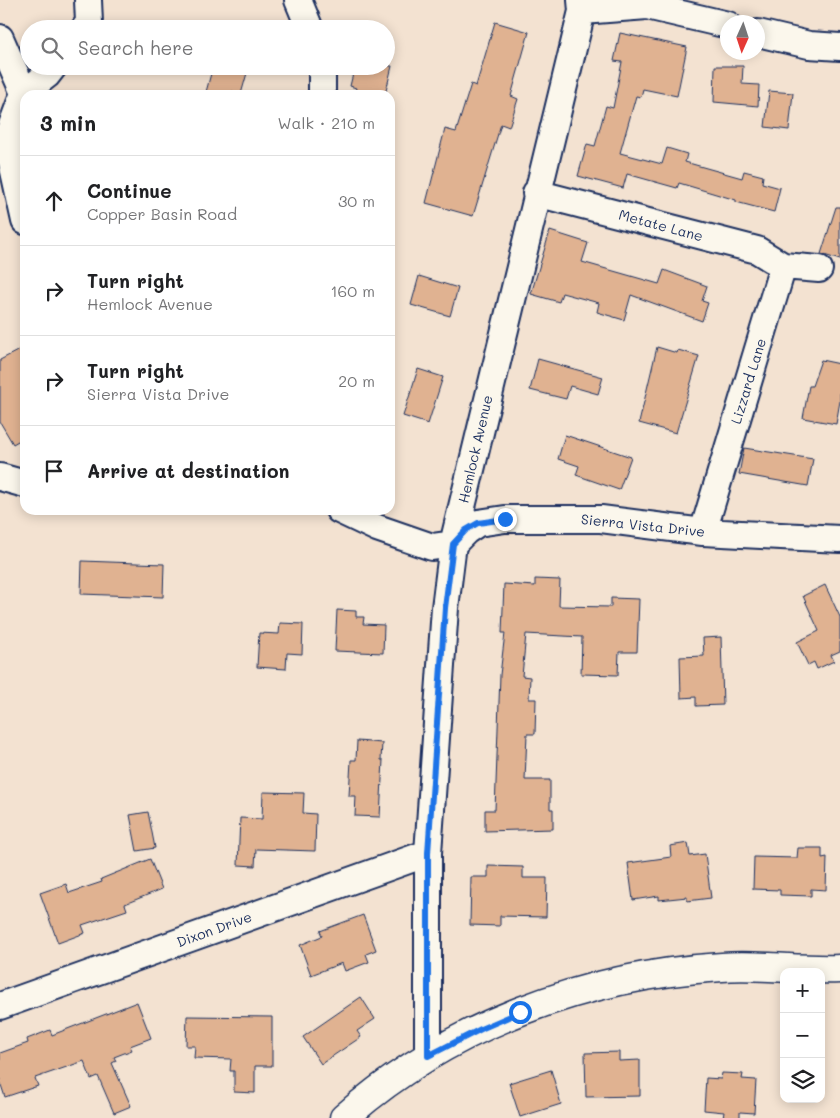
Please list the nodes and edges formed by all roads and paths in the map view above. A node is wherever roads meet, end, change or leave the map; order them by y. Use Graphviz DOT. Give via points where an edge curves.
graph roads {
  1 [pos="88,0"];
  2 [pos="298,0"];
  3 [pos="582,5"];
  4 [pos="89,20"];
  5 [pos="306,20"];
  6 [pos="720,23"];
  7 [pos="765,35"];
  8 [pos="0,38"];
  9 [pos="840,47"];
  10 [pos="47,75"];
  11 [pos="322,75"];
  12 [pos="23,90"];
  13 [pos="28,90"];
  14 [pos="322,90"];
  15 [pos="20,101"];
  16 [pos="5,133"];
  17 [pos="536,193"];
  18 [pos="20,198"];
  19 [pos="783,266"];
  20 [pos="819,269"];
  21 [pos="0,477"];
  22 [pos="20,483"];
  23 [pos="349,515"];
  24 [pos="703,532"];
  25 [pos="840,539"];
  26 [pos="453,544"];
  27 [pos="428,853"];
  28 [pos="840,969"];
  29 [pos="0,1006"];
  30 [pos="428,1056"];
  31 [pos="344,1118"];
  1 -- 4 [label="street"];
  2 -- 5 [label="street"];
  3 -- 6 [label="street" via="647,6"];
  3 -- 17 [label="street, Hemlock Avenue"];
  7 -- 9 [label="street" via="809,45"];
  8 -- 12 [label="street"];
  10 -- 13 [label="street"];
  11 -- 14 [label="street"];
  15 -- 16 [label="street"];
  16 -- 18 [label="street"];
  17 -- 19 [label="street, Metate Lane" via="758,250"];
  17 -- 26 [label="street, Hemlock Avenue"];
  19 -- 20 [label="street"];
  19 -- 24 [label="street, Lizzard Lane"];
  21 -- 22 [label="street"];
  23 -- 26 [label="street" via="432,547"];
  24 -- 25 [label="street, Sierra Vista Drive"];
  24 -- 26 [label="street, Sierra Vista Drive" via="601,518 505,519 478,523"];
  26 -- 27 [label="street, Hemlock Avenue" via="445,608"];
  27 -- 29 [label="street, Dixon Drive"];
  27 -- 30 [label="street, Hemlock Avenue"];
  28 -- 30 [label="street" via="725,967 620,980 520,1012"];
  30 -- 31 [label="street"];
}
